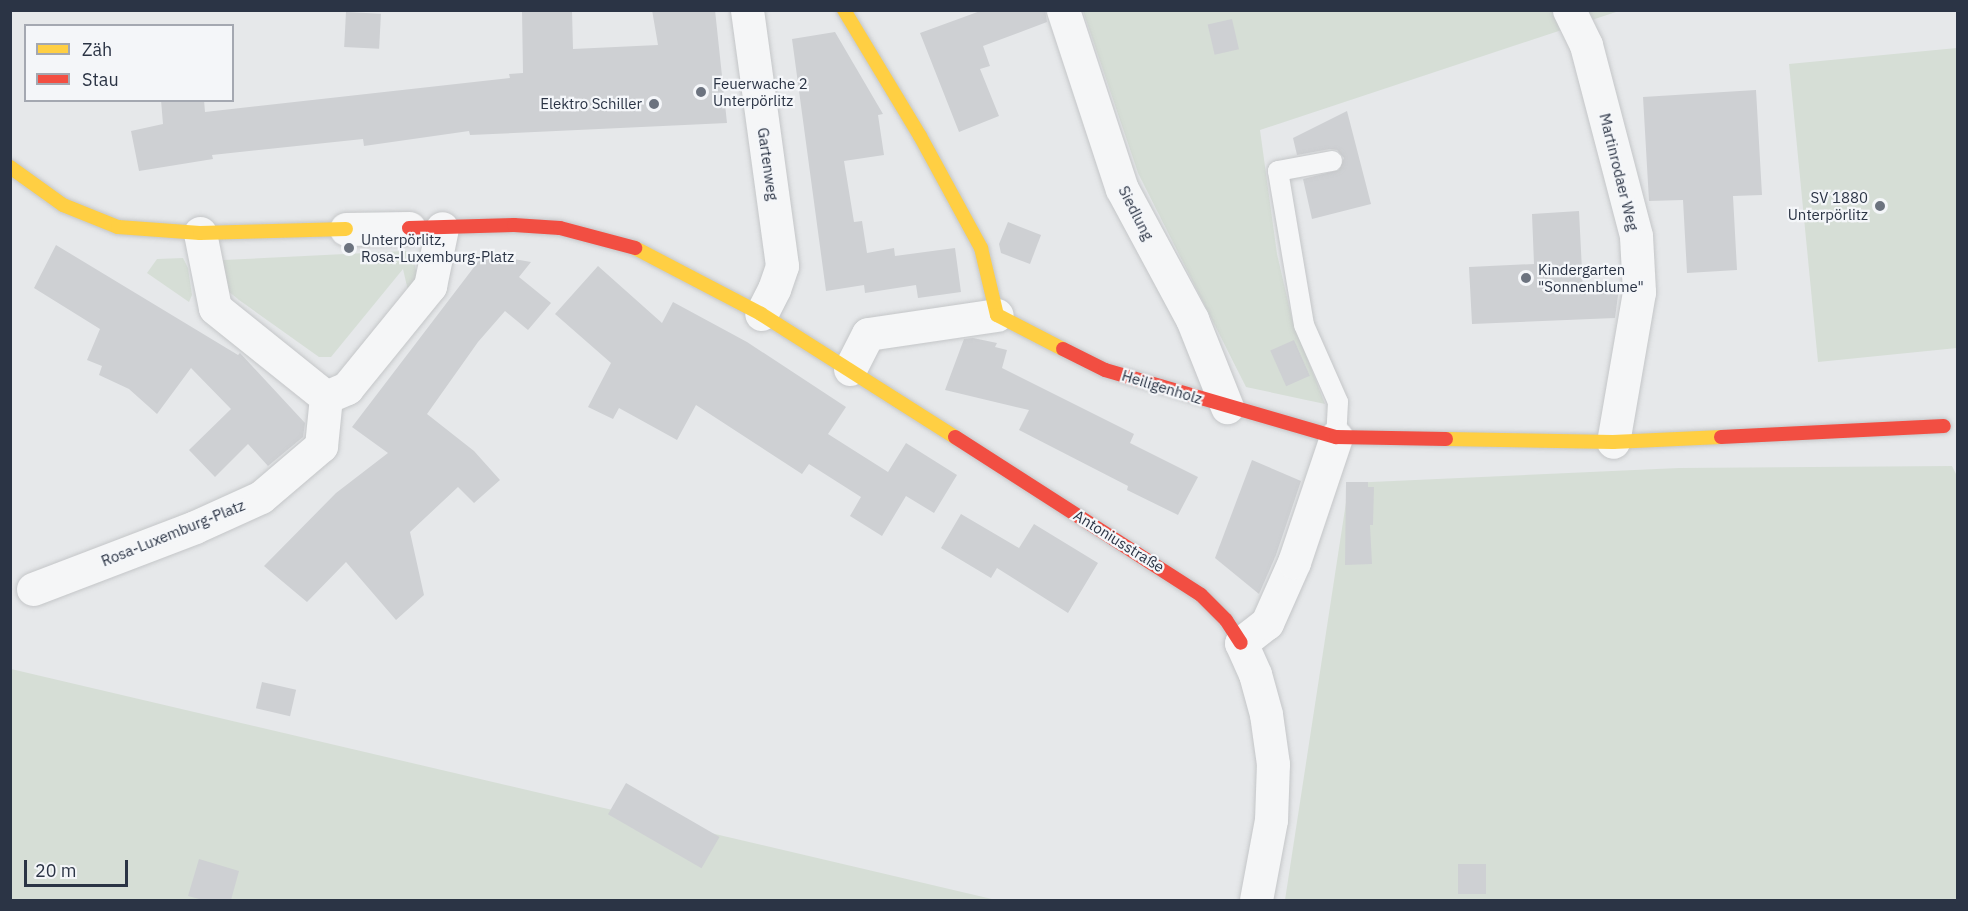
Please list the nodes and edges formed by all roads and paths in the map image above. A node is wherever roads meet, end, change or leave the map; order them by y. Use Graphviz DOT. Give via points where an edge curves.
graph roads {
  1 [pos="747,10"];
  2 [pos="844,10"];
  3 [pos="1063,10"];
  4 [pos="1569,10"];
  5 [pos="1332,161"];
  6 [pos="10,166"];
  7 [pos="409,228"];
  8 [pos="442,228"];
  9 [pos="346,229"];
  10 [pos="200,233"];
  11 [pos="761,314"];
  12 [pos="997,315"];
  13 [pos="850,369"];
  14 [pos="326,397"];
  15 [pos="1227,407"];
  16 [pos="1944,426"];
  17 [pos="1336,437"];
  18 [pos="1614,442"];
  19 [pos="33,589"];
  20 [pos="1241,643"];
  21 [pos="1256,900"];
  1 -- 11 [label="street, Gartenweg" via="782,266"];
  2 -- 12 [label="street" via="920,136 981,248"];
  3 -- 15 [label="street, Siedlung" via="1122,189 1192,319"];
  4 -- 18 [label="street, Martinrodaer Weg" via="1586,45 1636,236 1638,292"];
  5 -- 17 [label="lane" via="1278,171 1305,325 1338,402"];
  6 -- 10 [label="street" via="63,205 118,227"];
  7 -- 8 [label="street"];
  7 -- 9 [label="street"];
  8 -- 11 [label="street" via="514,225 594,235 632,246"];
  8 -- 14 [label="street" via="430,286 347,388"];
  9 -- 10 [label="street"];
  10 -- 14 [label="street" via="215,308"];
  11 -- 13 [label="street, Antoniusstraße"];
  12 -- 13 [label="street" via="868,334"];
  12 -- 15 [label="street, Heiligenholz" via="1106,370"];
  13 -- 20 [label="street, Antoniusstraße" via="1164,569 1201,595 1226,620"];
  14 -- 19 [label="street, Rosa-Luxemburg-Platz" via="321,446 261,497 195,527"];
  15 -- 17 [label="street, Heiligenholz"];
  16 -- 18 [label="street"];
  17 -- 18 [label="street"];
  17 -- 20 [label="street" via="1294,562 1267,623"];
  20 -- 21 [label="street, Antoniusstraße" via="1266,714 1273,764 1271,820"];
}
